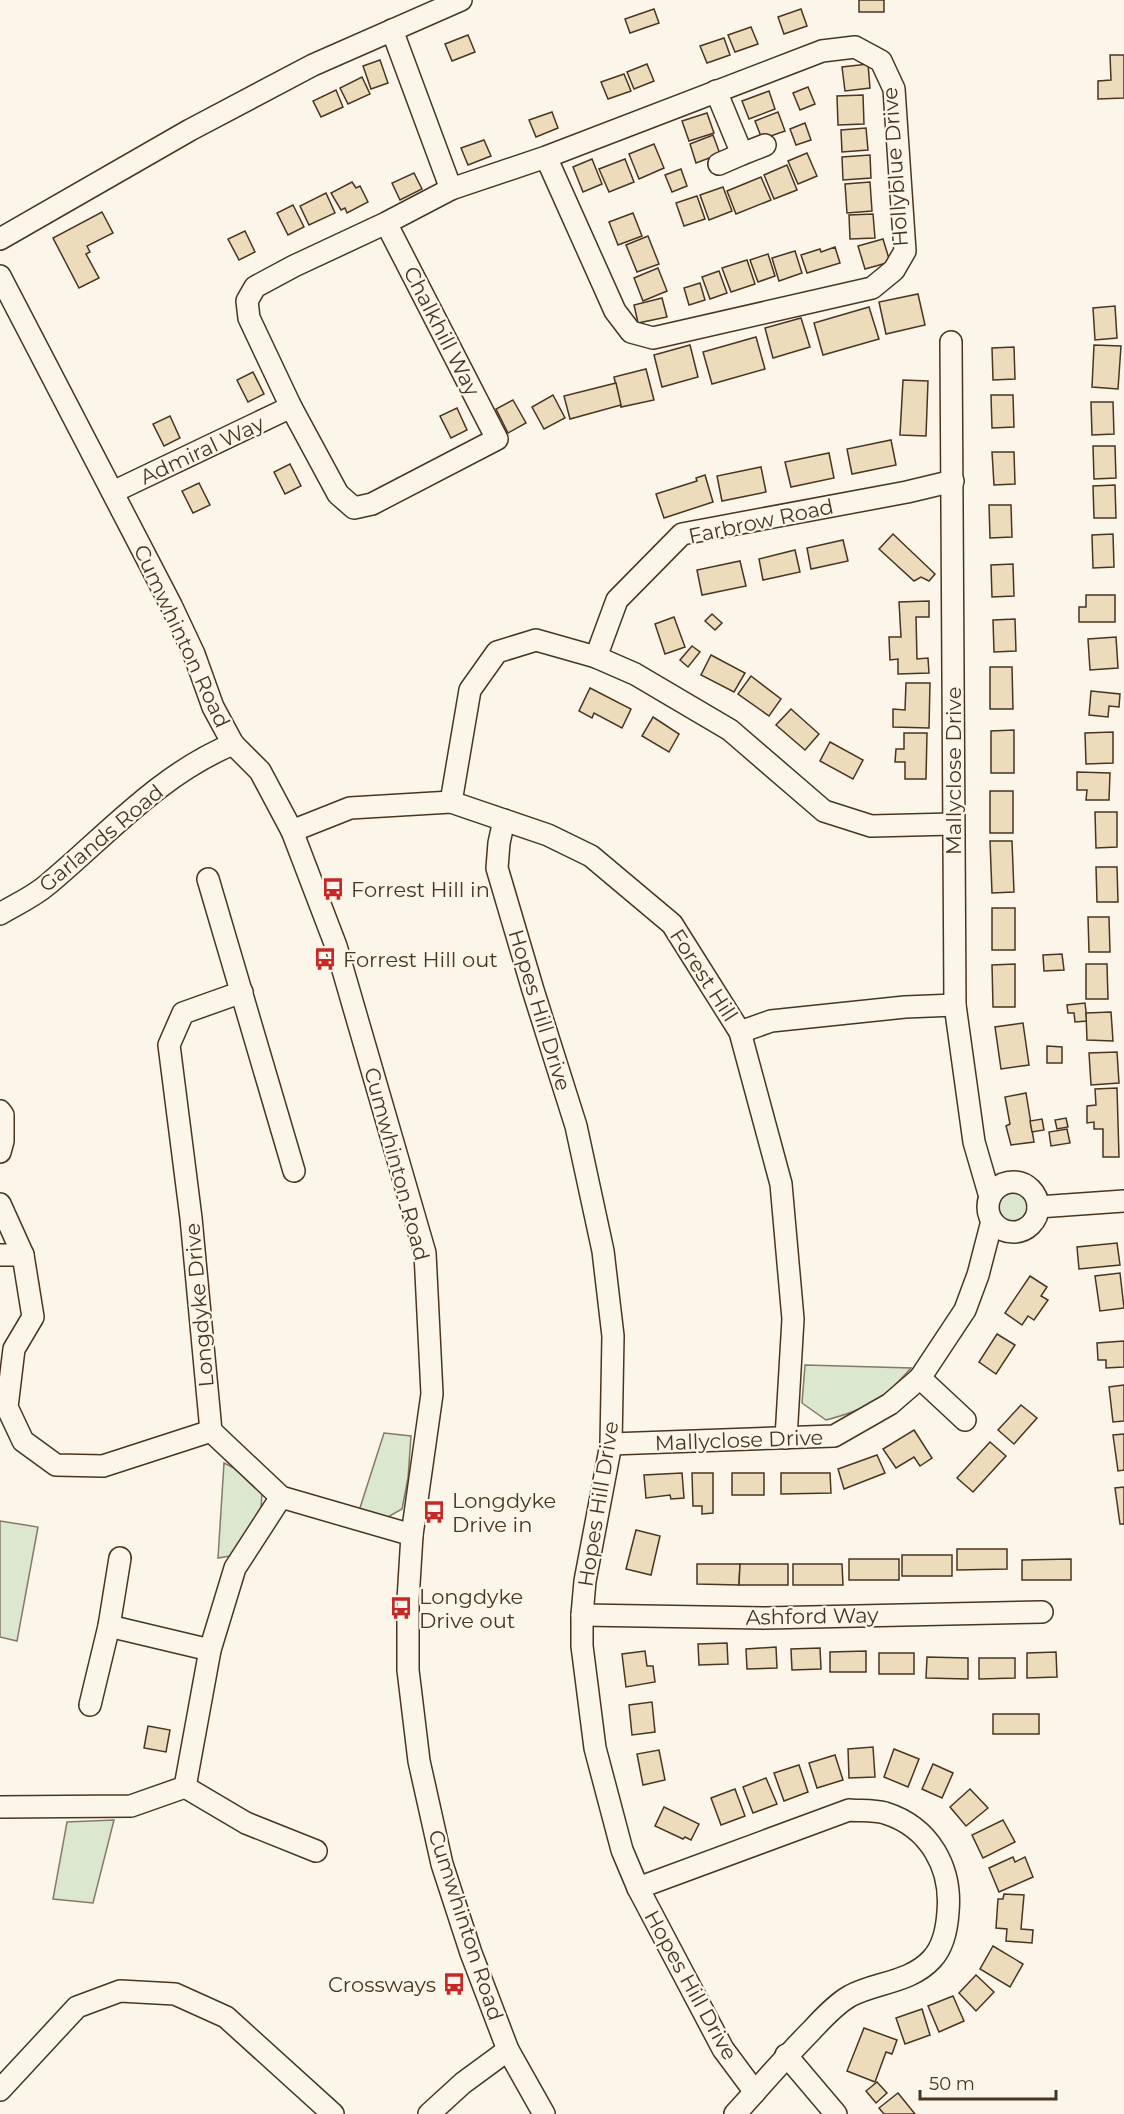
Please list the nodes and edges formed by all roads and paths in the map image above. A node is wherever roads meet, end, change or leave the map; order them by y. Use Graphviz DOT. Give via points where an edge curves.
graph roads {
  1 [pos="461,0"];
  2 [pos="392,30"];
  3 [pos="716,91"];
  4 [pos="765,145"];
  5 [pos="742,154"];
  6 [pos="546,157"];
  7 [pos="719,164"];
  8 [pos="451,189"];
  9 [pos="386,223"];
  10 [pos="0,239"];
  11 [pos="0,276"];
  12 [pos="951,342"];
  13 [pos="291,407"];
  14 [pos="953,481"];
  15 [pos="113,492"];
  16 [pos="354,508"];
  17 [pos="596,657"];
  18 [pos="233,744"];
  19 [pos="452,802"];
  20 [pos="504,820"];
  21 [pos="953,824"];
  22 [pos="292,831"];
  23 [pos="208,879"];
  24 [pos="0,914"];
  25 [pos="242,992"];
  26 [pos="955,1005"];
  27 [pos="740,1032"];
  28 [pos="0,1111"];
  29 [pos="0,1152"];
  30 [pos="294,1171"];
  31 [pos="990,1197"];
  32 [pos="1124,1201"];
  33 [pos="0,1204"];
  34 [pos="1038,1207"];
  35 [pos="992,1221"];
  36 [pos="0,1255"];
  37 [pos="23,1255"];
  38 [pos="920,1378"];
  39 [pos="3,1408"];
  40 [pos="964,1420"];
  41 [pos="211,1431"];
  42 [pos="786,1438"];
  43 [pos="611,1444"];
  44 [pos="281,1497"];
  45 [pos="412,1535"];
  46 [pos="120,1558"];
  47 [pos="1042,1612"];
  48 [pos="582,1615"];
  49 [pos="110,1626"];
  50 [pos="210,1650"];
  51 [pos="90,1705"];
  52 [pos="185,1787"];
  53 [pos="0,1807"];
  54 [pos="316,1851"];
  55 [pos="638,1888"];
  56 [pos="508,2050"];
  57 [pos="786,2055"];
  58 [pos="0,2090"];
  59 [pos="755,2092"];
  60 [pos="333,2114"];
  61 [pos="429,2114"];
  62 [pos="544,2114"];
  63 [pos="735,2114"];
  64 [pos="836,2114"];
  1 -- 2 [label="street"];
  2 -- 8 [label="street"];
  2 -- 10 [label="street" via="313,65 201,124"];
  3 -- 5 [label="street"];
  3 -- 6 [label="street, Hollyblue Drive"];
  3 -- 6 [label="street, Hollyblue Drive" via="822,51 855,46 881,60 894,89 906,250 894,270 872,288 653,338 631,332 615,311"];
  4 -- 5 [label="street"];
  5 -- 7 [label="street"];
  6 -- 8 [label="street, Hollyblue Drive"];
  8 -- 9 [label="street, Hollyblue Drive"];
  9 -- 13 [label="street, Hollyblue Drive" via="255,287 247,301 249,318"];
  9 -- 16 [label="street, Chalkhill Way" via="497,440 372,504"];
  11 -- 15 [label="street, Cumwhinton Road"];
  12 -- 14 [label="street, Mallyclose Drive"];
  13 -- 15 [label="street, Admiral Way"];
  13 -- 16 [label="street, Hollyblue Drive" via="338,494"];
  14 -- 17 [label="street, Farbrow Road" via="682,534 617,600"];
  14 -- 21 [label="street, Mallyclose Drive"];
  15 -- 18 [label="street, Cumwhinton Road" via="171,605 213,707"];
  17 -- 19 [label="street" via="536,640 497,652 470,690"];
  17 -- 21 [label="street" via="635,674 730,730 824,811 871,826"];
  18 -- 22 [label="street, Cumwhinton Road" via="260,771"];
  18 -- 24 [label="street, Garlands Road" via="209,754 139,802 45,887"];
  19 -- 20 [label="street, Forest Hill"];
  19 -- 22 [label="street, Forest Hill" via="350,808"];
  20 -- 27 [label="street, Forest Hill" via="591,856 672,924"];
  20 -- 43 [label="street, Hopes Hill Drive" via="497,868 576,1126 603,1251 613,1336"];
  21 -- 26 [label="street, Mallyclose Drive"];
  22 -- 45 [label="street, Cumwhinton Road" via="336,946 425,1253 432,1394"];
  23 -- 25 [label="street"];
  25 -- 30 [label="street"];
  25 -- 41 [label="street, Longdyke Drive" via="183,1013 169,1045 191,1218"];
  26 -- 27 [label="street" via="771,1021"];
  26 -- 31 [label="street, Mallyclose Drive" via="974,1142"];
  27 -- 42 [label="street, Forest Hill" via="781,1184 793,1319"];
  28 -- 29 [label="street"];
  31 -- 34 [label="street" via="1007,1183 1021,1184 1033,1192"];
  31 -- 35 [label="street, Mallyclose Drive"];
  32 -- 34 [label="street"];
  33 -- 37 [label="street"];
  34 -- 35 [label="street" via="1035,1220 1018,1232 1003,1230"];
  35 -- 38 [label="street, Mallyclose Drive" via="965,1310"];
  36 -- 37 [label="street"];
  37 -- 39 [label="street" via="33,1317 14,1349"];
  38 -- 40 [label="street"];
  38 -- 42 [label="street, Mallyclose Drive" via="890,1404 834,1436"];
  39 -- 41 [label="street" via="23,1441 56,1466 103,1466"];
  41 -- 44 [label="street"];
  42 -- 43 [label="street, Mallyclose Drive"];
  43 -- 48 [label="street, Hopes Hill Drive"];
  44 -- 45 [label="street"];
  44 -- 50 [label="street" via="235,1568"];
  45 -- 56 [label="street, Cumwhinton Road" via="408,1670 419,1761 442,1864"];
  46 -- 49 [label="street"];
  47 -- 48 [label="street, Ashford Way" via="765,1618"];
  48 -- 55 [label="street, Hopes Hill Drive" via="582,1646 595,1748 622,1850"];
  49 -- 50 [label="street"];
  49 -- 51 [label="street"];
  50 -- 52 [label="street"];
  52 -- 53 [label="street" via="131,1806"];
  52 -- 54 [label="street" via="246,1823"];
  55 -- 57 [label="street" via="849,1810 884,1813 908,1823 928,1840 940,1857 949,1904 946,1933 933,1958 898,1980 850,1996"];
  55 -- 59 [label="street, Hopes Hill Drive" via="723,2049"];
  56 -- 61 [label="street"];
  56 -- 62 [label="street, Cumwhinton Road"];
  57 -- 59 [label="street"];
  57 -- 64 [label="street"];
  58 -- 60 [label="street" via="77,2007 120,1991 175,1994 226,2017"];
  59 -- 63 [label="street"];
}
